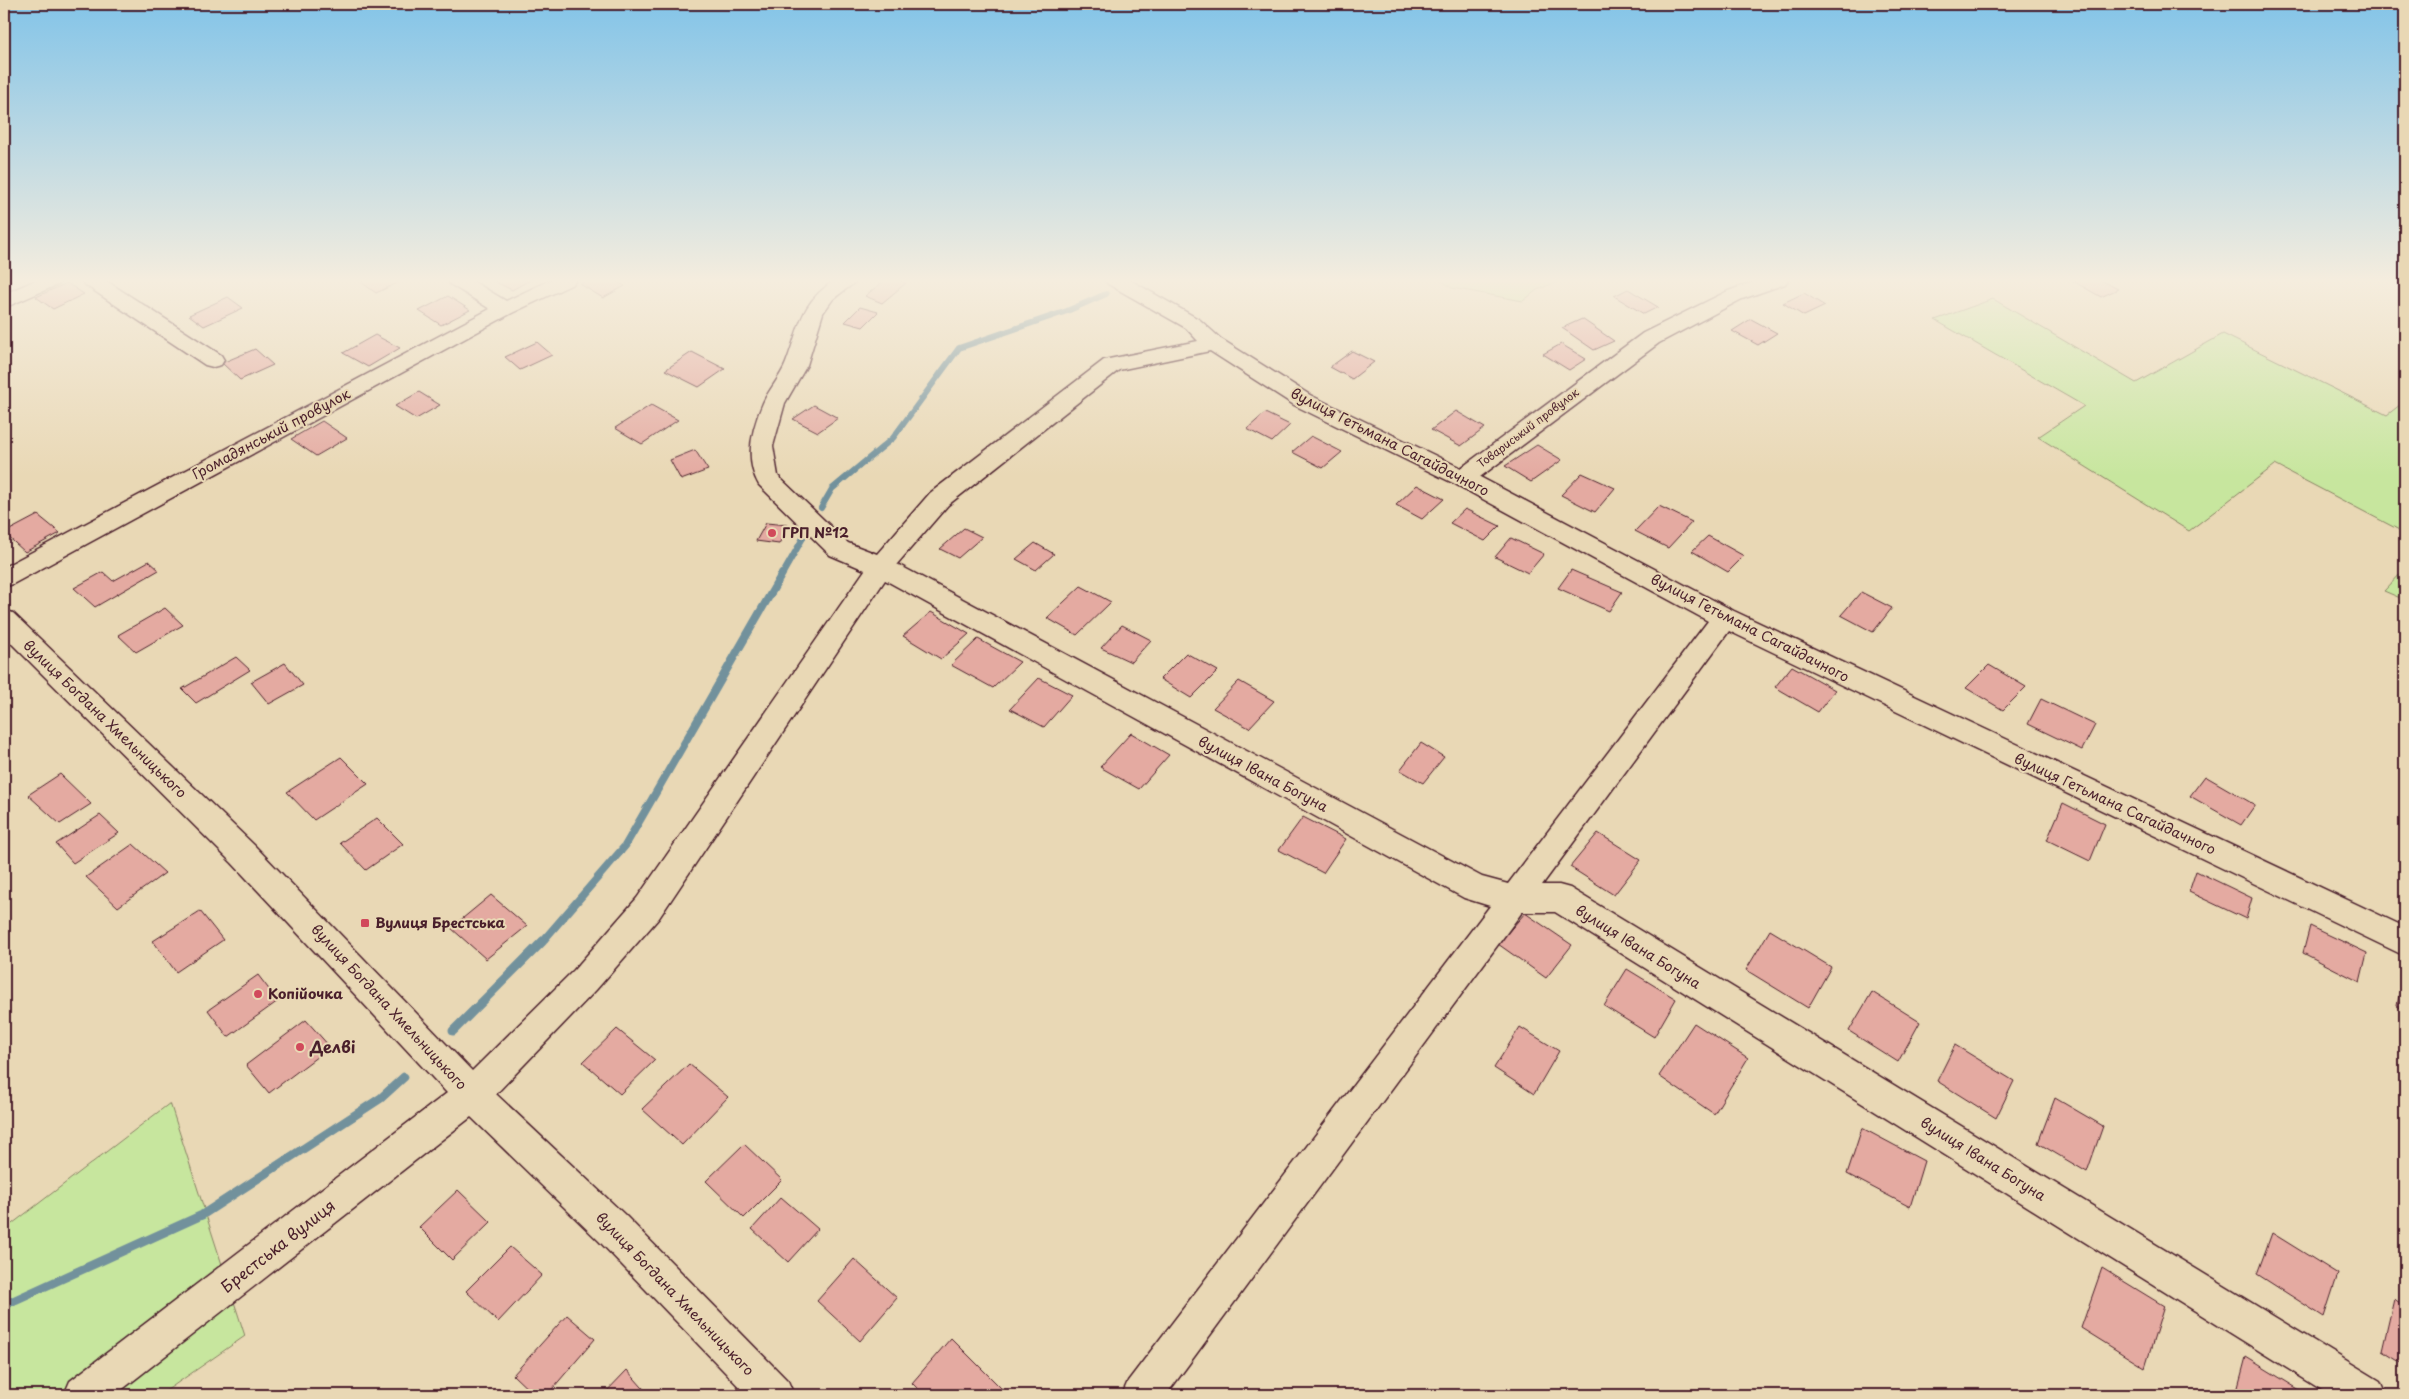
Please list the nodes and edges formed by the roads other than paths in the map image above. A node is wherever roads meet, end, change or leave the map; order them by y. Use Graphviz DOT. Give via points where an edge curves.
graph roads {
  1 [pos="191,345"];
  2 [pos="437,345"];
  3 [pos="802,345"];
  4 [pos="1207,345"];
  5 [pos="1215,345"];
  6 [pos="1641,345"];
  7 [pos="213,360"];
  8 [pos="1463,478"];
  9 [pos="881,566"];
  10 [pos="4,578"];
  11 [pos="1725,618"];
  12 [pos="4,620"];
  13 [pos="1514,899"];
  14 [pos="2405,942"];
  15 [pos="472,1095"];
  16 [pos="84,1395"];
  17 [pos="774,1395"];
  18 [pos="1142,1395"];
  19 [pos="2366,1395"];
  1 -- 7 [label="street"];
  2 -- 10 [label="street, Громадянський провулок"];
  3 -- 9 [label="street" via="796,365 774,403 761,446 767,479 839,549"];
  4 -- 9 [label="street, Брестська вулиця" via="1112,365 939,499"];
  5 -- 8 [label="street, вулиця Гетьмана Сагайдачного" via="1302,400"];
  6 -- 8 [label="street, Товариський провулок"];
  8 -- 11 [label="street, вулиця Гетьмана Сагайдачного"];
  9 -- 13 [label="street, вулиця Івана Богуна" via="1475,888"];
  9 -- 15 [label="street, Брестська вулиця" via="648,908 585,980"];
  11 -- 13 [label="street"];
  11 -- 14 [label="street, вулиця Гетьмана Сагайдачного"];
  12 -- 15 [label="street, вулиця Богдана Хмельницького" via="243,854"];
  13 -- 18 [label="street"];
  13 -- 19 [label="street, вулиця Івана Богуна" via="1559,898"];
  15 -- 16 [label="street, Брестська вулиця"];
  15 -- 17 [label="street, вулиця Богдана Хмельницького" via="612,1228"];
}
